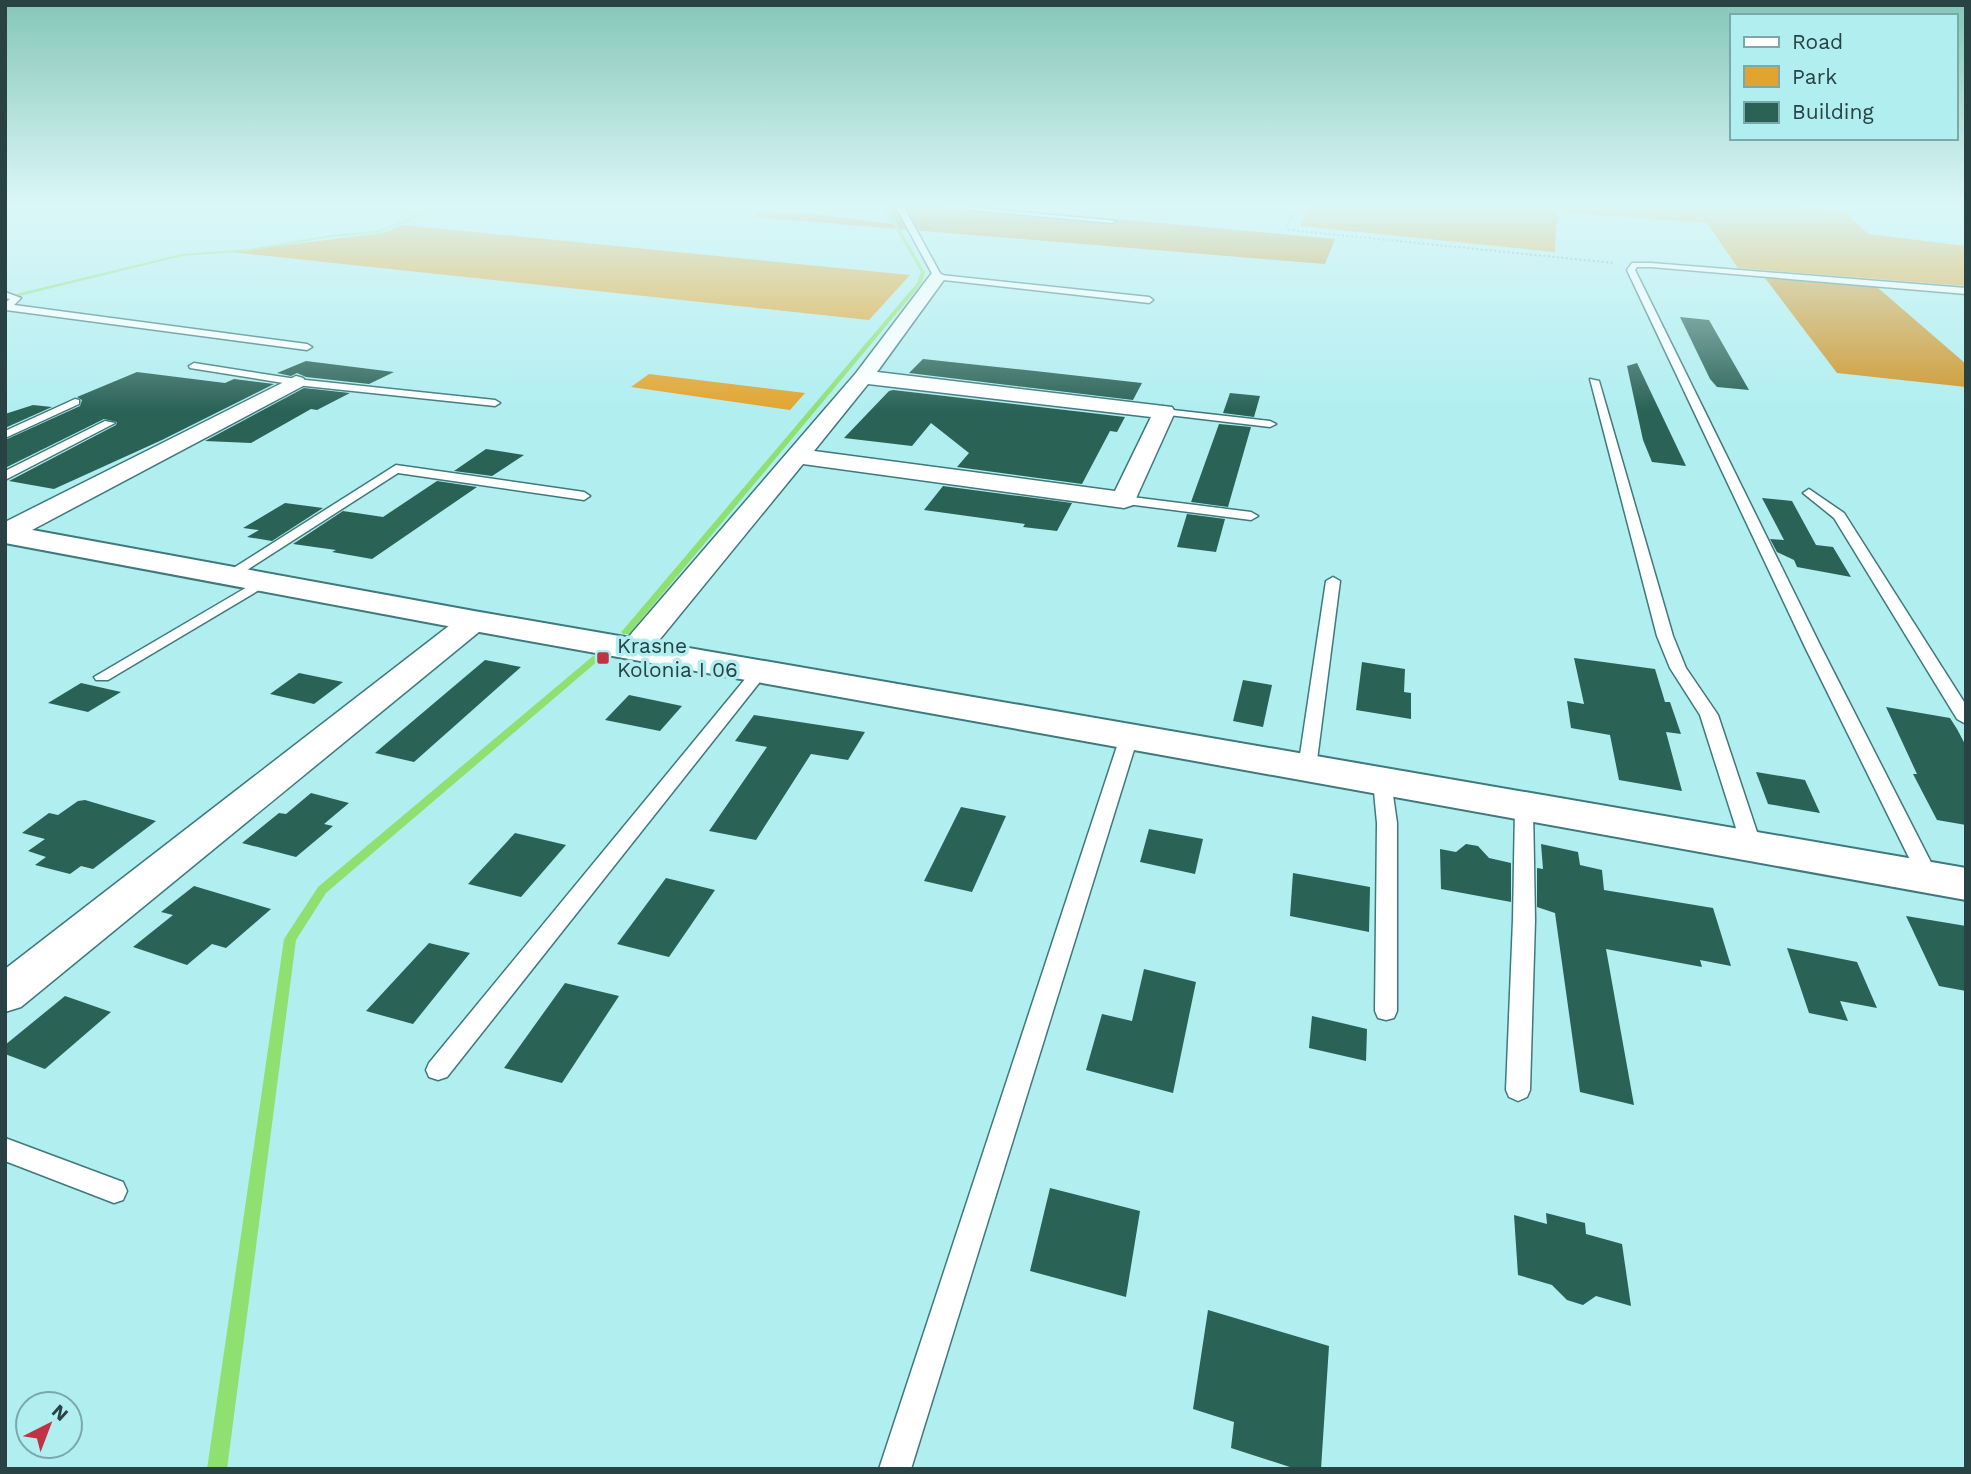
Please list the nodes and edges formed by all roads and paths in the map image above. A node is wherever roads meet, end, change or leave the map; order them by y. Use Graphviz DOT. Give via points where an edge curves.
graph roads {
  1 [pos="936,274"];
  2 [pos="1633,274"];
  3 [pos="1747,274"];
  4 [pos="938,277"];
  5 [pos="1966,291"];
  6 [pos="5,295"];
  7 [pos="1149,300"];
  8 [pos="307,347"];
  9 [pos="194,366"];
  10 [pos="863,377"];
  11 [pos="1594,381"];
  12 [pos="296,382"];
  13 [pos="75,402"];
  14 [pos="495,403"];
  15 [pos="1164,412"];
  16 [pos="109,423"];
  17 [pos="1270,424"];
  18 [pos="30,431"];
  19 [pos="5,435"];
  20 [pos="5,442"];
  21 [pos="797,456"];
  22 [pos="5,475"];
  23 [pos="1809,493"];
  24 [pos="584,496"];
  25 [pos="1124,500"];
  26 [pos="1251,516"];
  27 [pos="5,533"];
  28 [pos="248,577"];
  29 [pos="1333,581"];
  30 [pos="474,621"];
  31 [pos="636,648"];
  32 [pos="761,670"];
  33 [pos="102,677"];
  34 [pos="1966,719"];
  35 [pos="1129,737"];
  36 [pos="1307,768"];
  37 [pos="1382,781"];
  38 [pos="1524,807"];
  39 [pos="1752,846"];
  40 [pos="1929,878"];
  41 [pos="1966,884"];
  42 [pos="5,994"];
  43 [pos="1386,1011"];
  44 [pos="438,1070"];
  45 [pos="1518,1090"];
  46 [pos="5,1149"];
  47 [pos="114,1191"];
  48 [pos="895,1469"];
  1 -- 4 [label="lane"];
  2 -- 40 [label="lane"];
  3 -- 5 [label="lane"];
  4 -- 7 [label="lane"];
  4 -- 10 [label="street"];
  6 -- 8 [label="lane" via="17,298 6,307"];
  9 -- 12 [label="lane"];
  10 -- 15 [label="street"];
  10 -- 21 [label="street"];
  11 -- 39 [label="lane" via="1665,636 1678,668 1709,715"];
  12 -- 14 [label="lane"];
  12 -- 27 [label="street"];
  13 -- 19 [label="lane"];
  15 -- 17 [label="lane"];
  15 -- 25 [label="street"];
  16 -- 22 [label="lane"];
  18 -- 20 [label="lane"];
  21 -- 25 [label="street"];
  21 -- 31 [label="street"];
  23 -- 34 [label="lane" via="1839,516"];
  24 -- 28 [label="lane" via="396,469"];
  25 -- 26 [label="lane"];
  27 -- 28 [label="street"];
  28 -- 30 [label="street"];
  28 -- 33 [label="lane"];
  29 -- 36 [label="lane"];
  30 -- 31 [label="street"];
  30 -- 42 [label="street"];
  31 -- 32 [label="street"];
  32 -- 35 [label="street"];
  32 -- 44 [label="lane"];
  35 -- 36 [label="street"];
  35 -- 48 [label="lane"];
  36 -- 37 [label="street"];
  37 -- 38 [label="street"];
  37 -- 43 [label="lane" via="1387,823"];
  38 -- 39 [label="street"];
  38 -- 45 [label="lane"];
  39 -- 40 [label="street"];
  40 -- 41 [label="street"];
  46 -- 47 [label="lane"];
}
